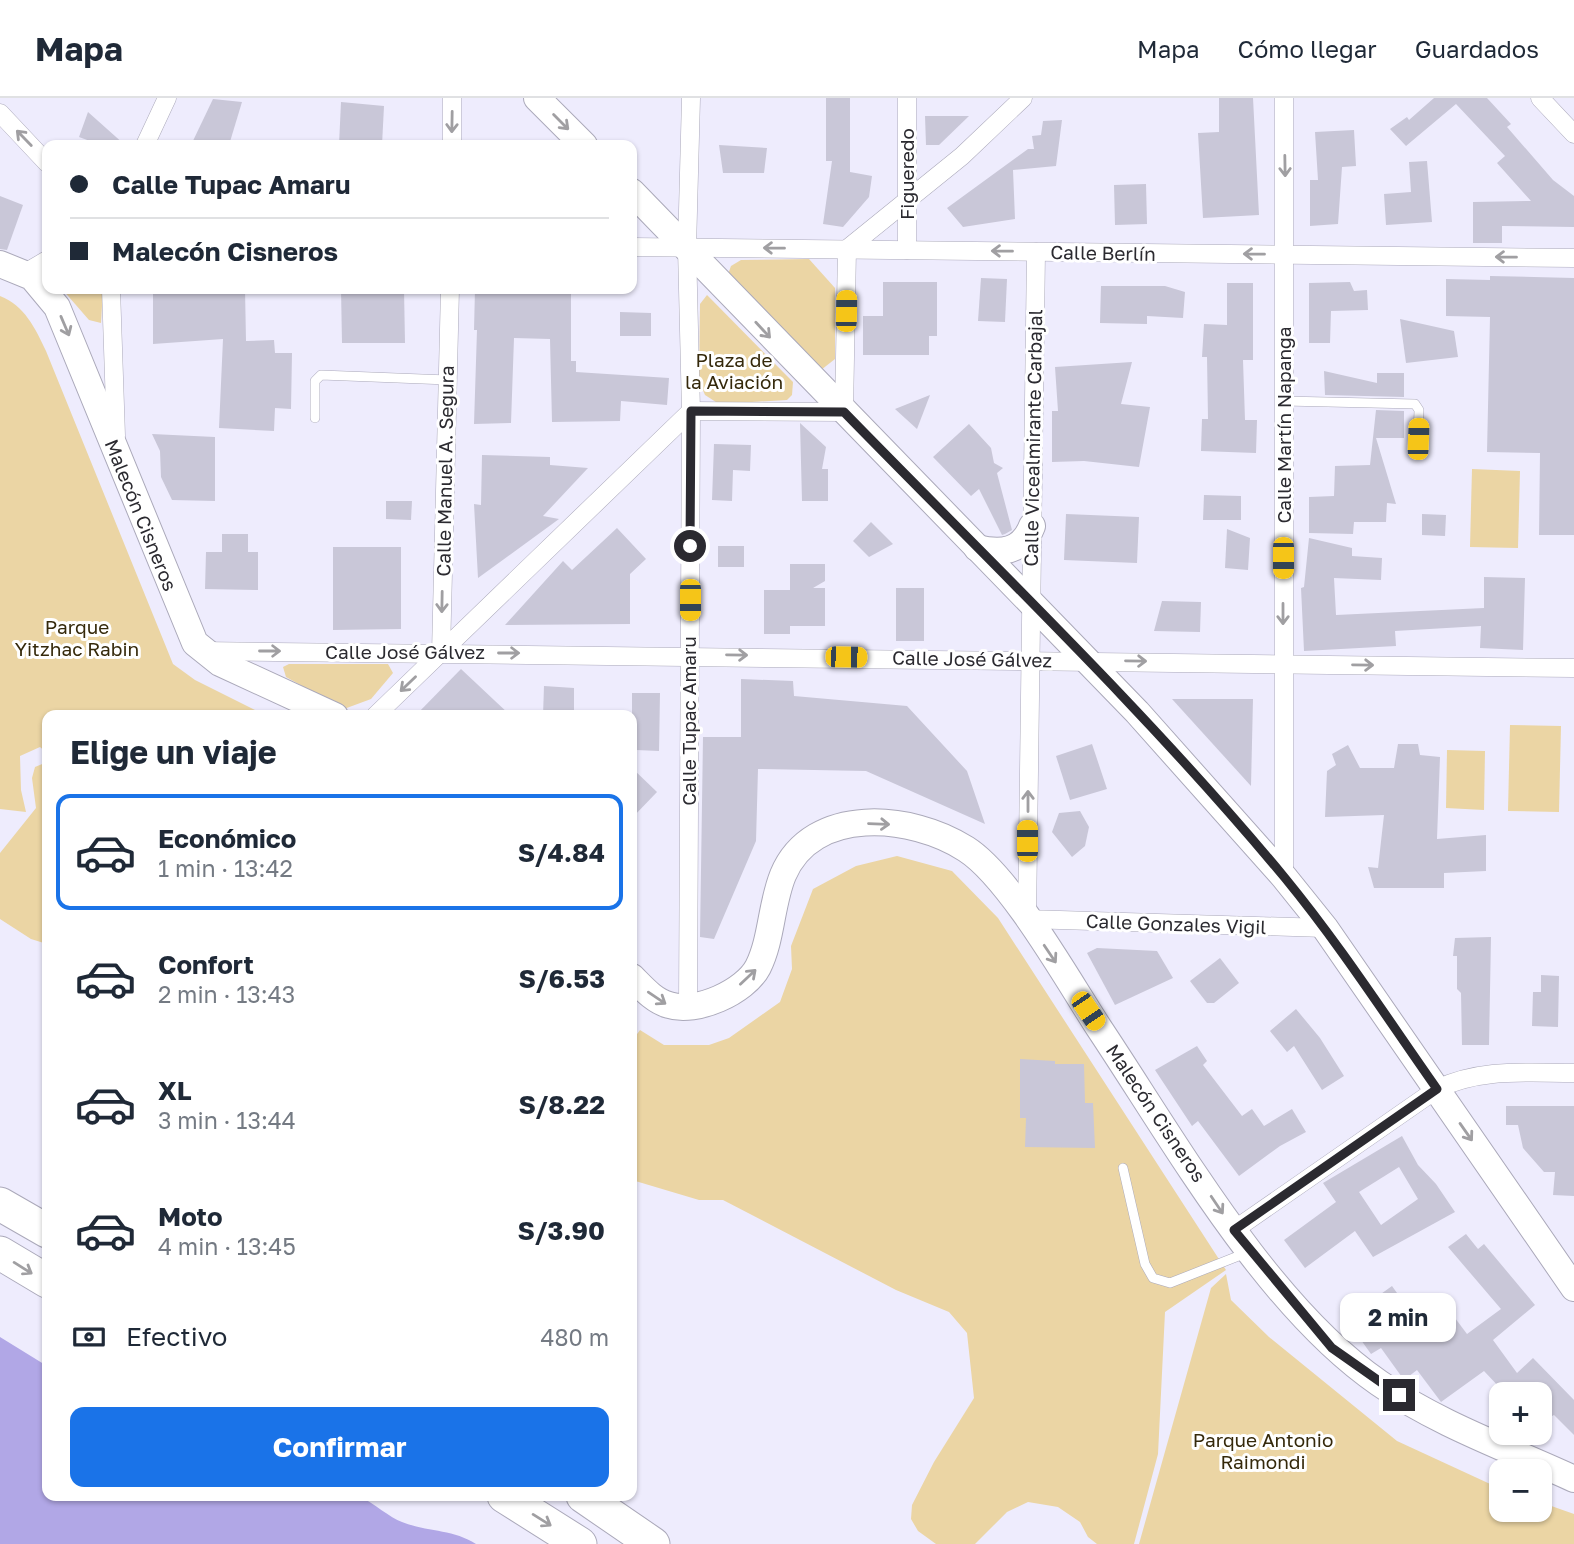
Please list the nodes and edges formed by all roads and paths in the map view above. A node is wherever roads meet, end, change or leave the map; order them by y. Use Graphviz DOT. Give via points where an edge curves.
graph roads {
  1 [pos="167,98"];
  2 [pos="452,98"];
  3 [pos="537,98"];
  4 [pos="691,98"];
  5 [pos="907,98"];
  6 [pos="1023,98"];
  7 [pos="1283,98"];
  8 [pos="1540,98"];
  9 [pos="0,113"];
  10 [pos="1574,134"];
  11 [pos="147,140"];
  12 [pos="452,140"];
  13 [pos="579,140"];
  14 [pos="42,158"];
  15 [pos="637,197"];
  16 [pos="906,202"];
  17 [pos="637,247"];
  18 [pos="687,248"];
  19 [pos="847,249"];
  20 [pos="907,250"];
  21 [pos="1036,252"];
  22 [pos="1286,255"];
  23 [pos="1574,258"];
  24 [pos="0,264"];
  25 [pos="36,266"];
  26 [pos="42,285"];
  27 [pos="48,294"];
  28 [pos="111,294"];
  29 [pos="450,294"];
  30 [pos="448,380"];
  31 [pos="1284,401"];
  32 [pos="691,411"];
  33 [pos="844,412"];
  34 [pos="315,418"];
  35 [pos="1418,439"];
  36 [pos="117,458"];
  37 [pos="1032,526"];
  38 [pos="977,548"];
  39 [pos="1030,602"];
  40 [pos="201,651"];
  41 [pos="441,653"];
  42 [pos="690,654"];
  43 [pos="1029,659"];
  44 [pos="1088,661"];
  45 [pos="1282,664"];
  46 [pos="1574,668"];
  47 [pos="322,710"];
  48 [pos="381,710"];
  49 [pos="1284,877"];
  50 [pos="1027,919"];
  51 [pos="1325,928"];
  52 [pos="637,982"];
  53 [pos="688,1007"];
  54 [pos="1574,1073"];
  55 [pos="1437,1089"];
  56 [pos="1123,1168"];
  57 [pos="0,1204"];
  58 [pos="42,1228"];
  59 [pos="1234,1230"];
  60 [pos="1251,1251"];
  61 [pos="0,1253"];
  62 [pos="42,1278"];
  63 [pos="1574,1288"];
  64 [pos="1574,1479"];
  65 [pos="512,1501"];
  66 [pos="590,1501"];
  67 [pos="580,1544"];
  68 [pos="653,1544"];
  1 -- 11 [label="street"];
  2 -- 12 [label="street, one-way"];
  3 -- 13 [label="street, one-way"];
  4 -- 18 [label="street, Calle Tupac Amaru"];
  5 -- 16 [label="street, Figueredo"];
  6 -- 16 [label="street"];
  7 -- 22 [label="street, Calle Martín Napanga, one-way"];
  8 -- 10 [label="street"];
  14 -- 9 [label="street, one-way"];
  15 -- 18 [label="street"];
  16 -- 19 [label="street"];
  16 -- 20 [label="street, Figueredo"];
  17 -- 18 [label="street, Calle Berlín"];
  19 -- 18 [label="street, Calle Berlín, one-way"];
  18 -- 32 [label="street, Calle Tupac Amaru"];
  18 -- 33 [label="street, one-way"];
  19 -- 20 [label="street, Calle Berlín"];
  19 -- 33 [label="street"];
  21 -- 20 [label="street, Calle Berlín, one-way"];
  22 -- 21 [label="street, Calle Berlín, one-way"];
  21 -- 37 [label="street, Calle Vicealmirante Carbajal"];
  23 -- 22 [label="street, Calle Berlín, one-way"];
  22 -- 31 [label="street, Calle Martín Napanga"];
  24 -- 25 [label="street, Malecón Cisneros"];
  25 -- 26 [label="street, Malecón Cisneros, one-way"];
  27 -- 36 [label="street, Malecón Cisneros, one-way"];
  28 -- 36 [label="street"];
  29 -- 30 [label="street, Calle Manuel A. Segura"];
  30 -- 34 [label="lane" via="321,375 315,381"];
  30 -- 41 [label="street, Calle Manuel A. Segura, one-way"];
  31 -- 35 [label="lane" via="1415,404"];
  31 -- 45 [label="street, Calle Martín Napanga, one-way"];
  32 -- 33 [label="street"];
  32 -- 41 [label="street"];
  32 -- 42 [label="street, Calle Tupac Amaru"];
  33 -- 38 [label="street"];
  36 -- 40 [label="street, Malecón Cisneros"];
  37 -- 38 [label="street" via="1022,542 1007,551"];
  37 -- 39 [label="street, Calle Vicealmirante Carbajal"];
  38 -- 39 [label="street"];
  39 -- 43 [label="street, Calle Vicealmirante Carbajal"];
  39 -- 44 [label="street"];
  40 -- 41 [label="street, Calle José Gálvez, one-way"];
  40 -- 47 [label="street"];
  41 -- 42 [label="street, Calle José Gálvez, one-way"];
  41 -- 48 [label="street, one-way"];
  42 -- 43 [label="street, Calle José Gálvez, one-way"];
  42 -- 53 [label="street, Calle Tupac Amaru"];
  43 -- 44 [label="street, Calle José Gálvez"];
  50 -- 43 [label="street, Calle Vicealmirante Carbajal, one-way"];
  44 -- 45 [label="street, Calle José Gálvez, one-way"];
  44 -- 49 [label="street"];
  45 -- 46 [label="street, Calle José Gálvez, one-way"];
  45 -- 49 [label="street, Calle Martín Napanga"];
  49 -- 51 [label="street"];
  50 -- 51 [label="street, Calle Gonzales Vigil"];
  53 -- 50 [label="street, Malecón Cisneros, one-way" via="732,991 755,972 791,858 807,840 825,830 877,822 941,835 983,864"];
  50 -- 59 [label="street, Malecón Cisneros, one-way"];
  51 -- 55 [label="street"];
  52 -- 53 [label="street, one-way" via="659,1002"];
  54 -- 55 [label="street" via="1483,1072"];
  55 -- 59 [label="street"];
  55 -- 63 [label="street, one-way"];
  56 -- 60 [label="lane" via="1145,1264 1153,1278 1170,1283"];
  57 -- 58 [label="highway"];
  59 -- 60 [label="street, Malecón Cisneros"];
  60 -- 64 [label="street, Malecón Cisneros" via="1332,1348 1380,1384 1436,1416"];
  61 -- 62 [label="highway, one-way"];
  65 -- 67 [label="highway, one-way"];
  66 -- 68 [label="highway"];
}
